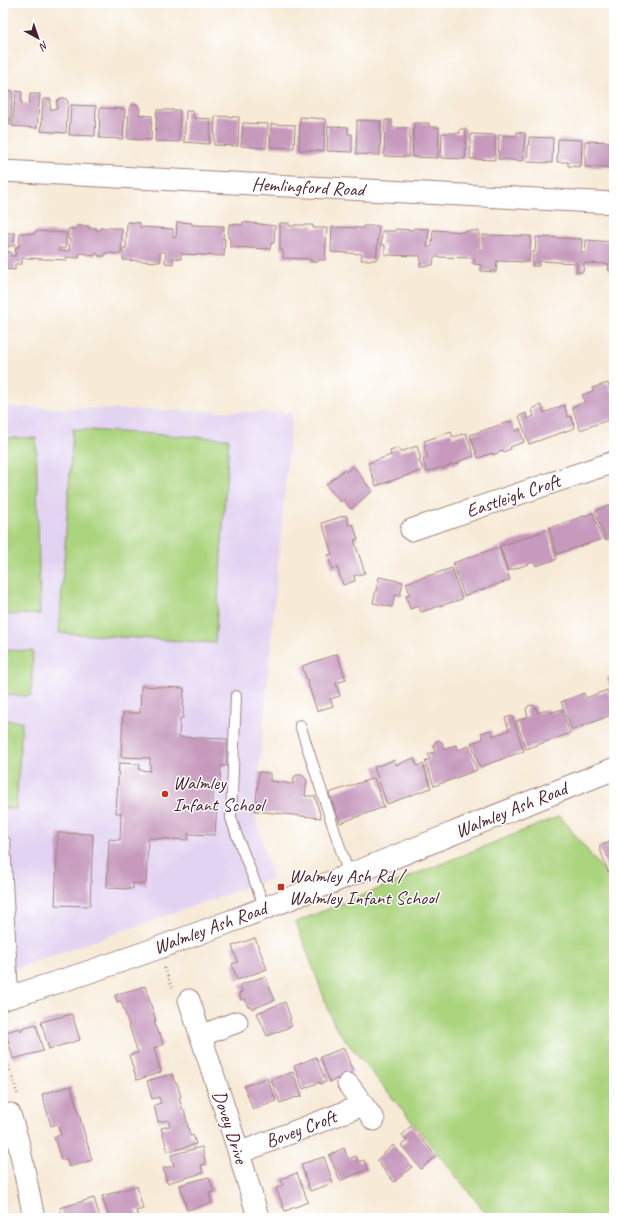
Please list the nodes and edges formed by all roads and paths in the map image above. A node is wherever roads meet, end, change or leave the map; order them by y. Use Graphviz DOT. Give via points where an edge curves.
graph roads {
  1 [pos="3,171"];
  2 [pos="614,203"];
  3 [pos="614,462"];
  4 [pos="411,530"];
  5 [pos="236,696"];
  6 [pos="300,725"];
  7 [pos="614,769"];
  8 [pos="5,842"];
  9 [pos="349,875"];
  10 [pos="265,908"];
  11 [pos="8,998"];
  12 [pos="189,1000"];
  13 [pos="237,1022"];
  14 [pos="200,1036"];
  15 [pos="3,1047"];
  16 [pos="348,1084"];
  17 [pos="10,1114"];
  18 [pos="11,1147"];
  19 [pos="239,1153"];
  20 [pos="252,1216"];
  21 [pos="34,1218"];
  1 -- 2 [label="street, Hemlingford Road"];
  3 -- 4 [label="street, Eastleigh Croft"];
  5 -- 10 [label="lane" via="231,818"];
  6 -- 9 [label="lane"];
  7 -- 9 [label="street, Walmley Ash Road"];
  8 -- 11 [label="lane"];
  9 -- 10 [label="street, Walmley Ash Road"];
  10 -- 11 [label="street, Walmley Ash Road" via="175,942"];
  12 -- 14 [label="street, Dovey Drive"];
  13 -- 14 [label="street"];
  14 -- 19 [label="street, Dovey Drive"];
  15 -- 17 [label="path" via="21,1108"];
  16 -- 19 [label="street, Bovey Croft" via="369,1113"];
  17 -- 18 [label="street"];
  18 -- 21 [label="street"];
  19 -- 20 [label="street, Dovey Drive"];
}
